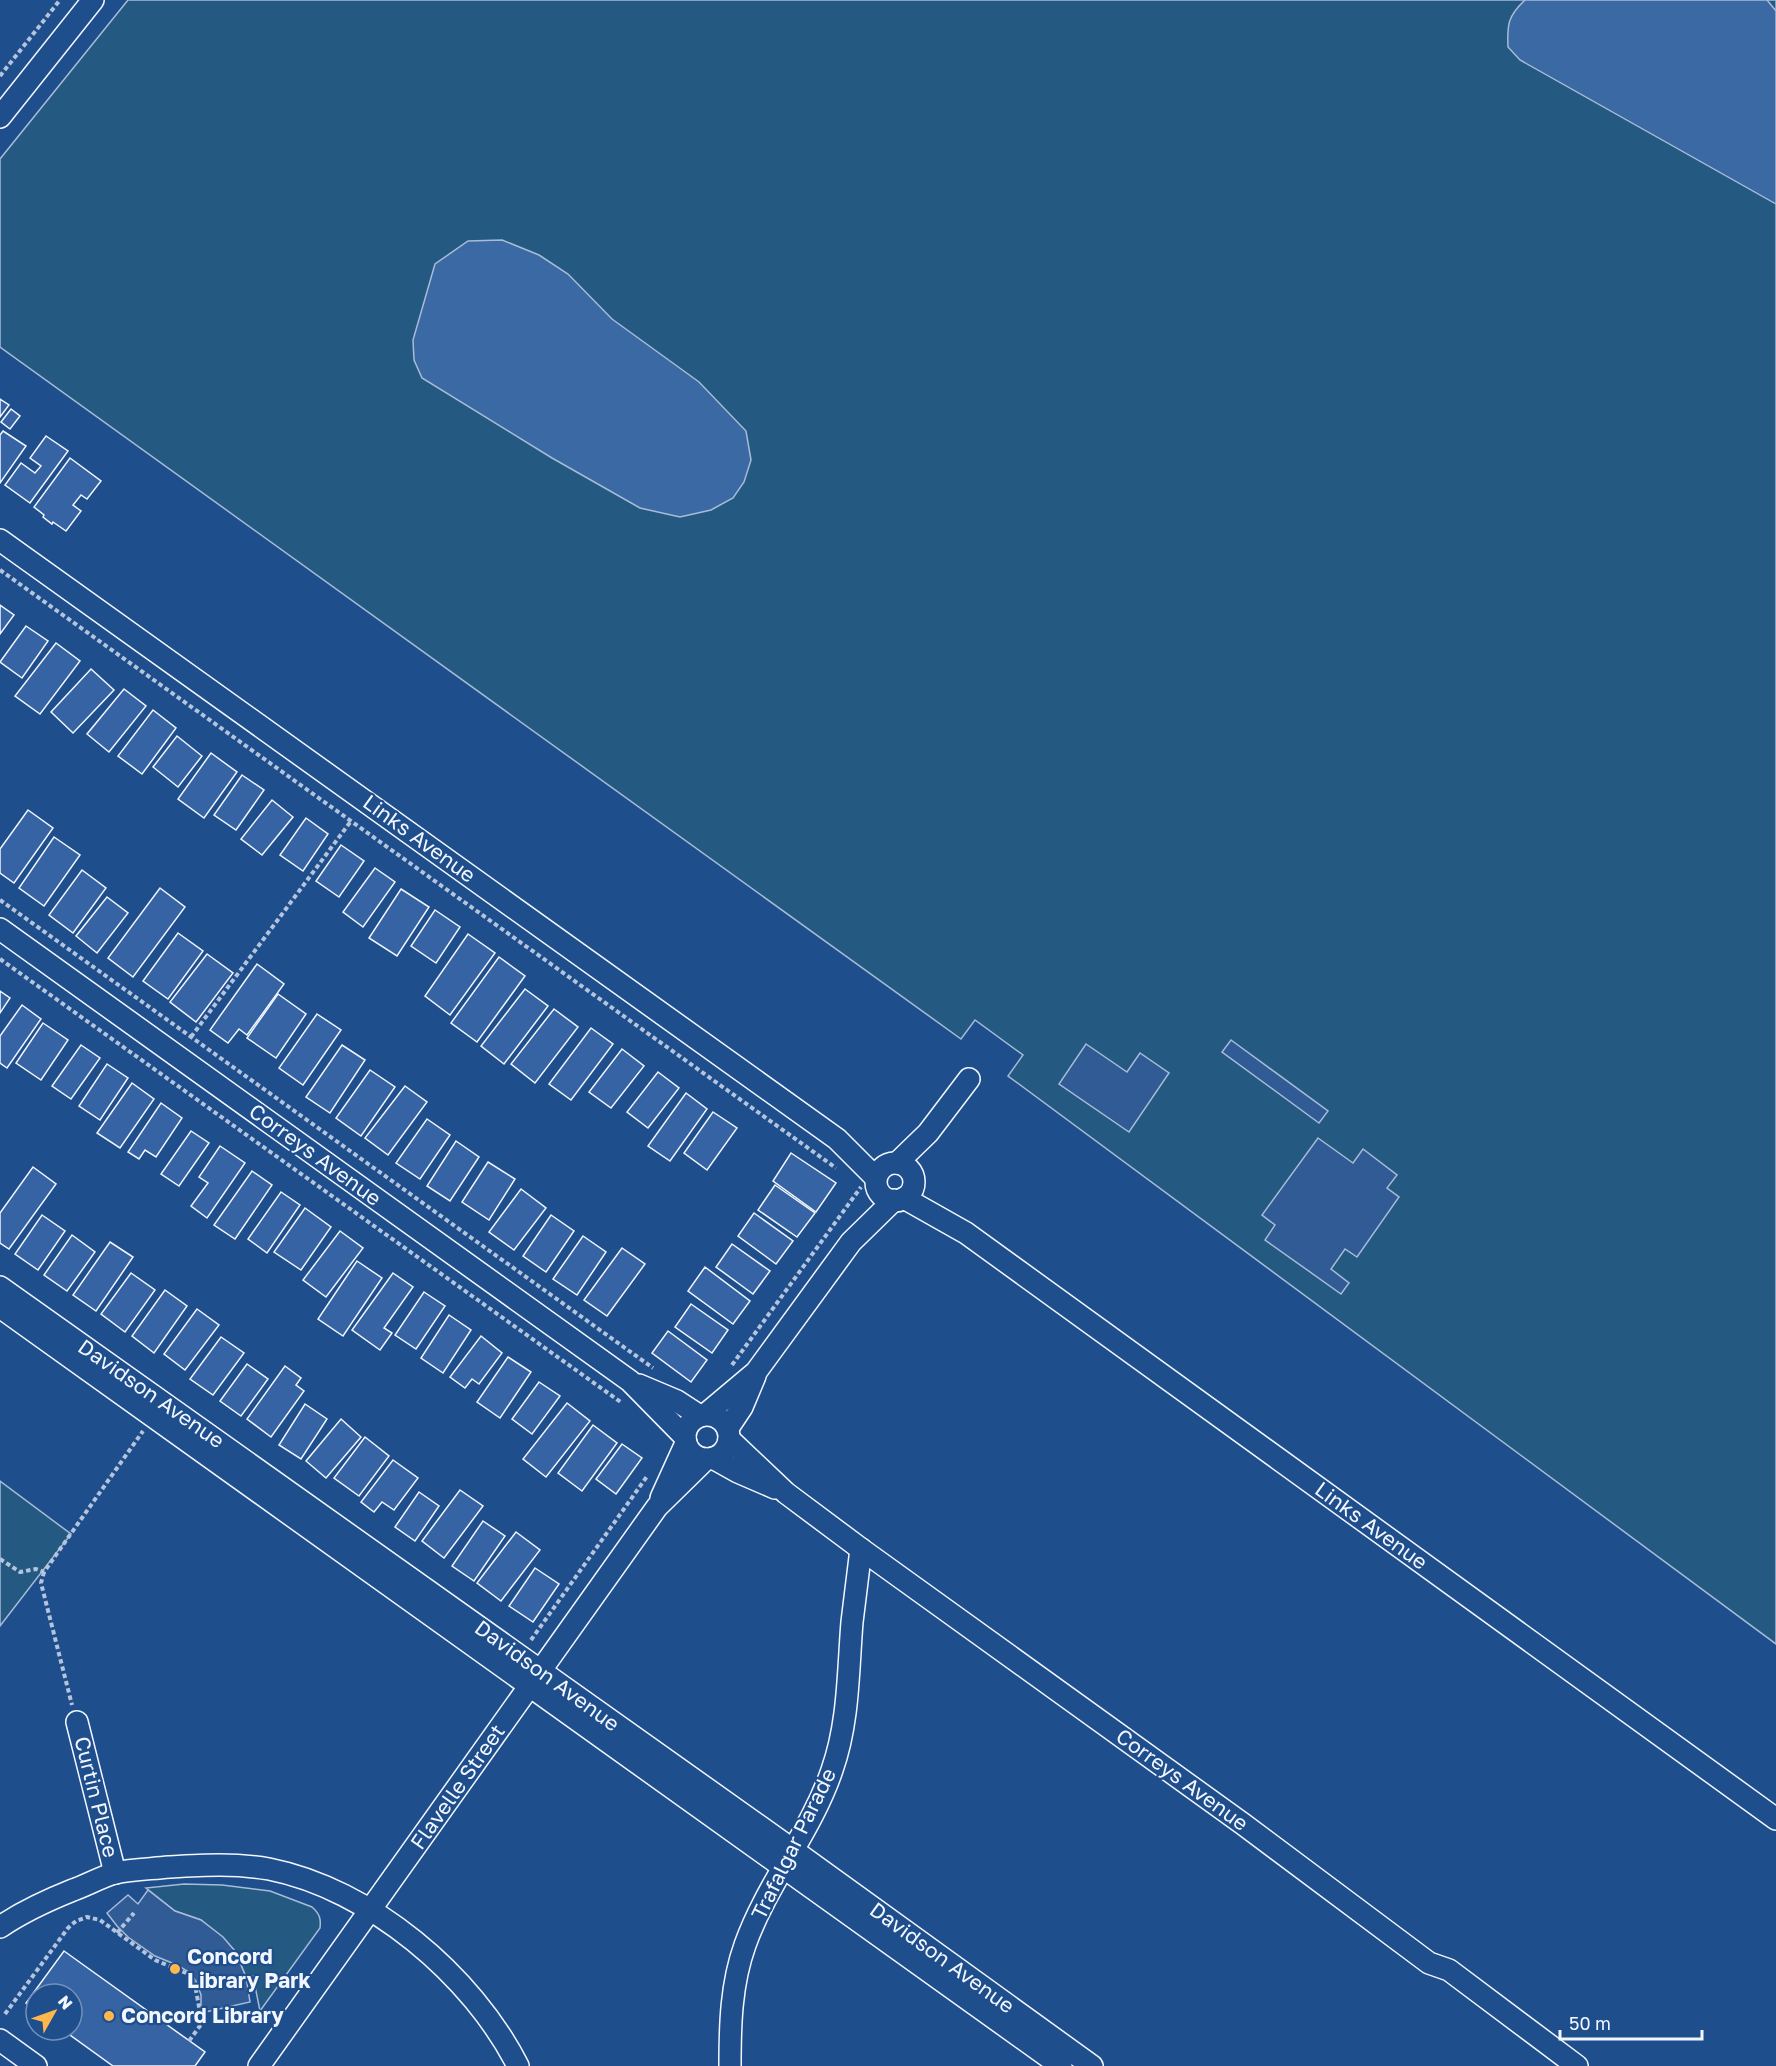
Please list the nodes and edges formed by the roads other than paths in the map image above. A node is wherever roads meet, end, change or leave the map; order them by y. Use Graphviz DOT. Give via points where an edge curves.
graph roads {
  1 [pos="93,0"];
  2 [pos="0,117"];
  3 [pos="0,540"];
  4 [pos="0,929"];
  5 [pos="969,1079"];
  6 [pos="891,1182"];
  7 [pos="0,1287"];
  8 [pos="0,1307"];
  9 [pos="756,1372"];
  10 [pos="630,1381"];
  11 [pos="703,1415"];
  12 [pos="728,1434"];
  13 [pos="686,1440"];
  14 [pos="710,1458"];
  15 [pos="786,1493"];
  16 [pos="657,1507"];
  17 [pos="861,1549"];
  18 [pos="535,1679"];
  19 [pos="77,1722"];
  20 [pos="1776,1819"];
  21 [pos="788,1859"];
  22 [pos="115,1873"];
  23 [pos="371,1910"];
  24 [pos="0,1927"];
  25 [pos="0,2040"];
  26 [pos="36,2066"];
  27 [pos="259,2066"];
  28 [pos="518,2066"];
  29 [pos="730,2066"];
  30 [pos="1061,2066"];
  31 [pos="1092,2066"];
  32 [pos="1578,2066"];
  1 -- 2 [label="street"];
  3 -- 6 [label="street, Links Avenue" via="837,1139"];
  4 -- 10 [label="street, Correys Avenue"];
  5 -- 6 [label="street"];
  6 -- 9 [label="street"];
  6 -- 20 [label="street, Links Avenue"];
  7 -- 18 [label="street, Davidson Avenue"];
  8 -- 18 [label="street, Davidson Avenue"];
  9 -- 11 [label="street"];
  9 -- 12 [label="street"];
  10 -- 11 [label="street, Correys Avenue"];
  10 -- 13 [label="street, Correys Avenue"];
  11 -- 12 [label="street" via="719,1418"];
  11 -- 13 [label="street" via="689,1424"];
  12 -- 14 [label="street" via="724,1451"];
  12 -- 15 [label="street, Correys Avenue"];
  13 -- 14 [label="street" via="694,1454"];
  13 -- 16 [label="street, Flavelle Street"];
  14 -- 15 [label="street, Correys Avenue"];
  14 -- 16 [label="street, Flavelle Street"];
  15 -- 17 [label="street, Correys Avenue"];
  16 -- 18 [label="street, Flavelle Street"];
  17 -- 21 [label="street, Trafalgar Parade" via="844,1725 829,1779"];
  17 -- 32 [label="street, Correys Avenue" via="1243,1824 1429,1964 1449,1970"];
  18 -- 21 [label="street, Davidson Avenue"];
  18 -- 23 [label="street, Flavelle Street"];
  19 -- 22 [label="street, Curtin Place"];
  21 -- 29 [label="street, Trafalgar Parade" via="745,1945 729,2024"];
  21 -- 30 [label="street, Davidson Avenue"];
  21 -- 31 [label="street, Davidson Avenue"];
  22 -- 23 [label="street" via="204,1864 257,1868 294,1875"];
  22 -- 24 [label="street"];
  23 -- 27 [label="street, Flavelle Street"];
  23 -- 28 [label="street" via="430,1953 464,1989"];
  25 -- 26 [label="street"];
}
